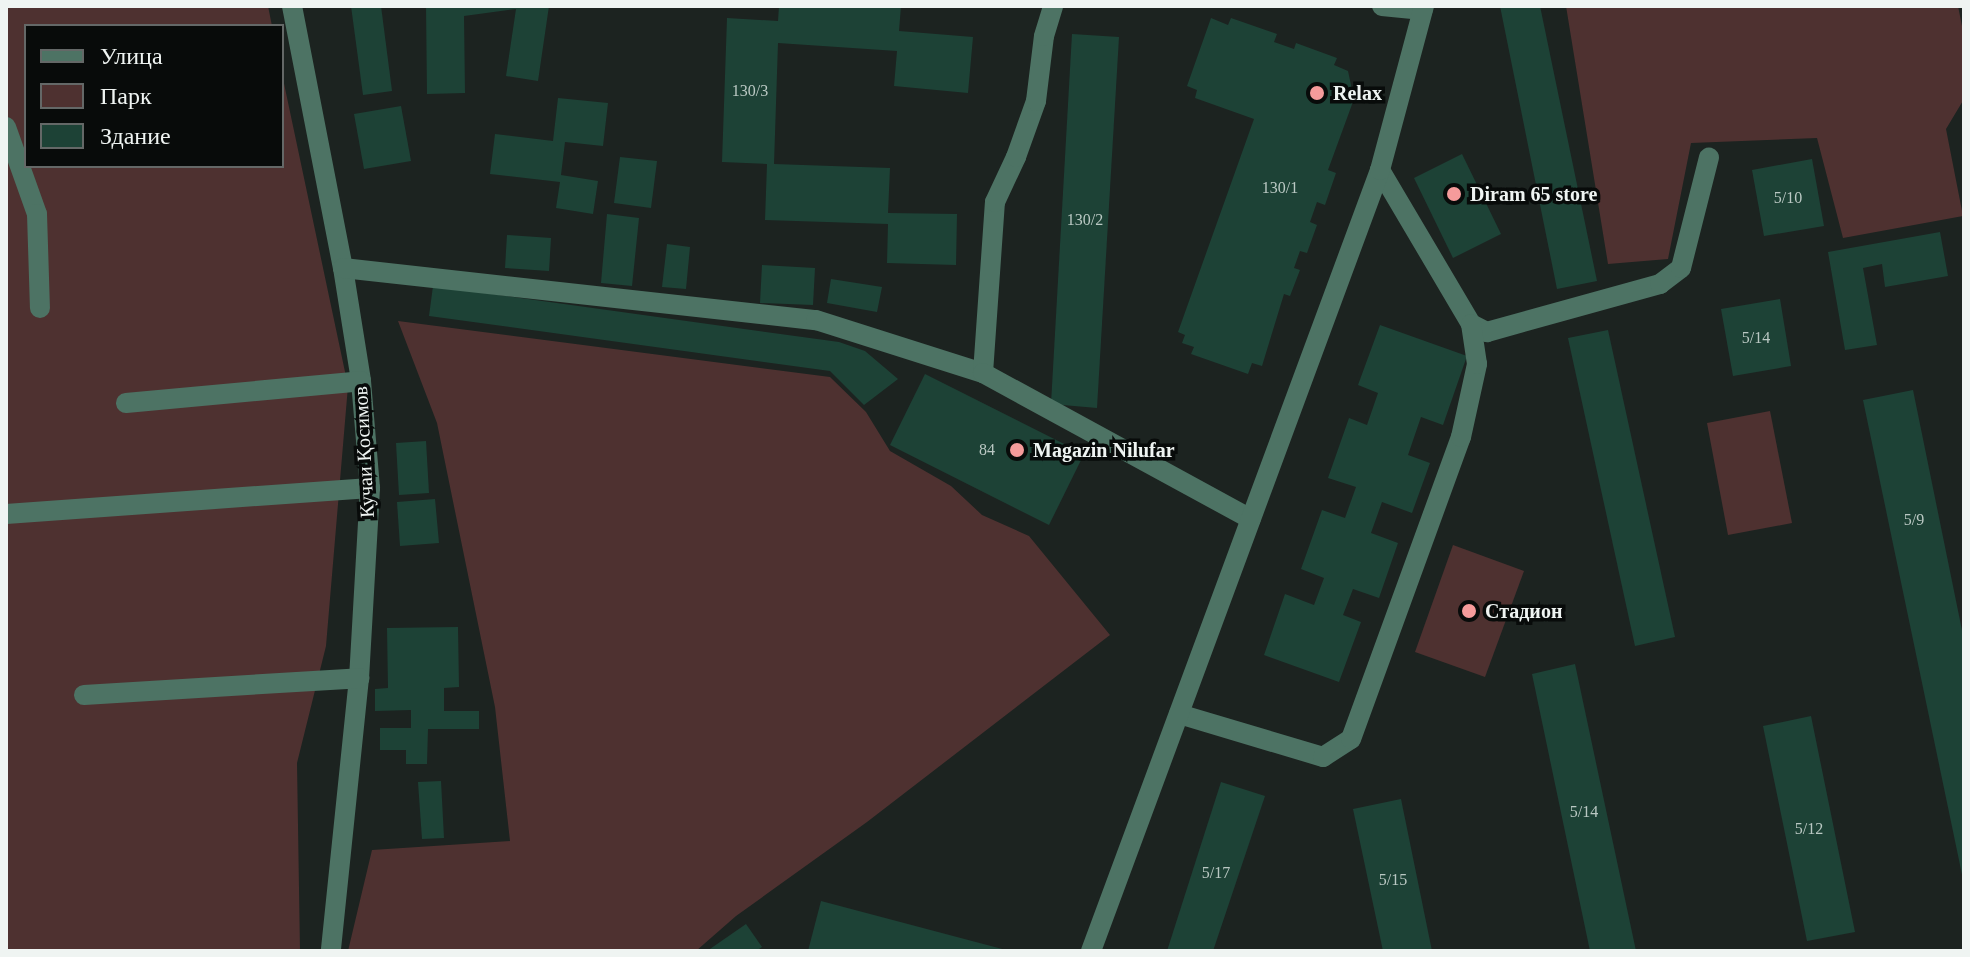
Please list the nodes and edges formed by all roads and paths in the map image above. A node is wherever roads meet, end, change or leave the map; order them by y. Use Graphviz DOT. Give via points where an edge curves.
graph roads {
  1 [pos="292,6"];
  2 [pos="1053,6"];
  3 [pos="1382,6"];
  4 [pos="1424,8"];
  5 [pos="6,127"];
  6 [pos="1709,157"];
  7 [pos="1380,170"];
  8 [pos="343,268"];
  9 [pos="40,308"];
  10 [pos="1471,324"];
  11 [pos="983,373"];
  12 [pos="361,381"];
  13 [pos="126,403"];
  14 [pos="370,488"];
  15 [pos="6,514"];
  16 [pos="1251,519"];
  17 [pos="359,678"];
  18 [pos="84,695"];
  19 [pos="1179,714"];
  20 [pos="331,951"];
  21 [pos="1091,951"];
  1 -- 8 [label="street, Кучаи Қосимов"];
  2 -- 11 [label="street" via="1036,101 995,202"];
  3 -- 4 [label="street"];
  4 -- 7 [label="street"];
  5 -- 9 [label="street" via="37,214"];
  6 -- 10 [label="street" via="1681,268 1660,284 1487,332"];
  7 -- 10 [label="street"];
  7 -- 16 [label="street"];
  8 -- 11 [label="street" via="816,320"];
  8 -- 12 [label="street, Кучаи Қосимов"];
  10 -- 19 [label="street" via="1477,364 1461,437 1351,739 1323,757"];
  11 -- 16 [label="street"];
  12 -- 13 [label="street"];
  12 -- 14 [label="street, Кучаи Қосимов"];
  14 -- 15 [label="street"];
  14 -- 17 [label="street, Кучаи Қосимов"];
  16 -- 19 [label="street"];
  17 -- 18 [label="street"];
  17 -- 20 [label="street, Кучаи Қосимов"];
  19 -- 21 [label="street"];
}
